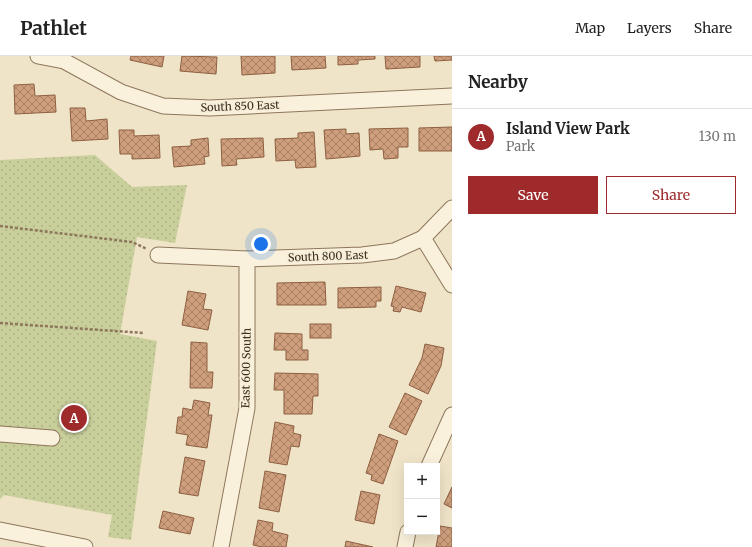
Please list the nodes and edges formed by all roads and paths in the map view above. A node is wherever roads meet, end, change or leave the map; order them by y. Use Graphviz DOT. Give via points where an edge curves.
graph roads {
  1 [pos="38,56"];
  2 [pos="452,96"];
  3 [pos="452,208"];
  4 [pos="0,226"];
  5 [pos="423,238"];
  6 [pos="158,255"];
  7 [pos="247,259"];
  8 [pos="452,285"];
  9 [pos="0,323"];
  10 [pos="144,333"];
  11 [pos="452,415"];
  12 [pos="0,434"];
  13 [pos="52,438"];
  14 [pos="430,463"];
  15 [pos="0,530"];
  16 [pos="407,535"];
  17 [pos="85,547"];
  18 [pos="221,547"];
  19 [pos="405,547"];
  1 -- 2 [label="street, South 850 East" via="64,61 121,92 163,106 210,108"];
  3 -- 5 [label="street"];
  4 -- 6 [label="path" via="132,242"];
  5 -- 7 [label="street, South 800 East" via="394,251 362,255"];
  5 -- 8 [label="street"];
  6 -- 7 [label="street, South 800 East"];
  7 -- 18 [label="street, East 600 South" via="247,408"];
  9 -- 10 [label="path"];
  11 -- 14 [label="street"];
  12 -- 13 [label="street"];
  15 -- 17 [label="street"];
  16 -- 19 [label="street"];
}
